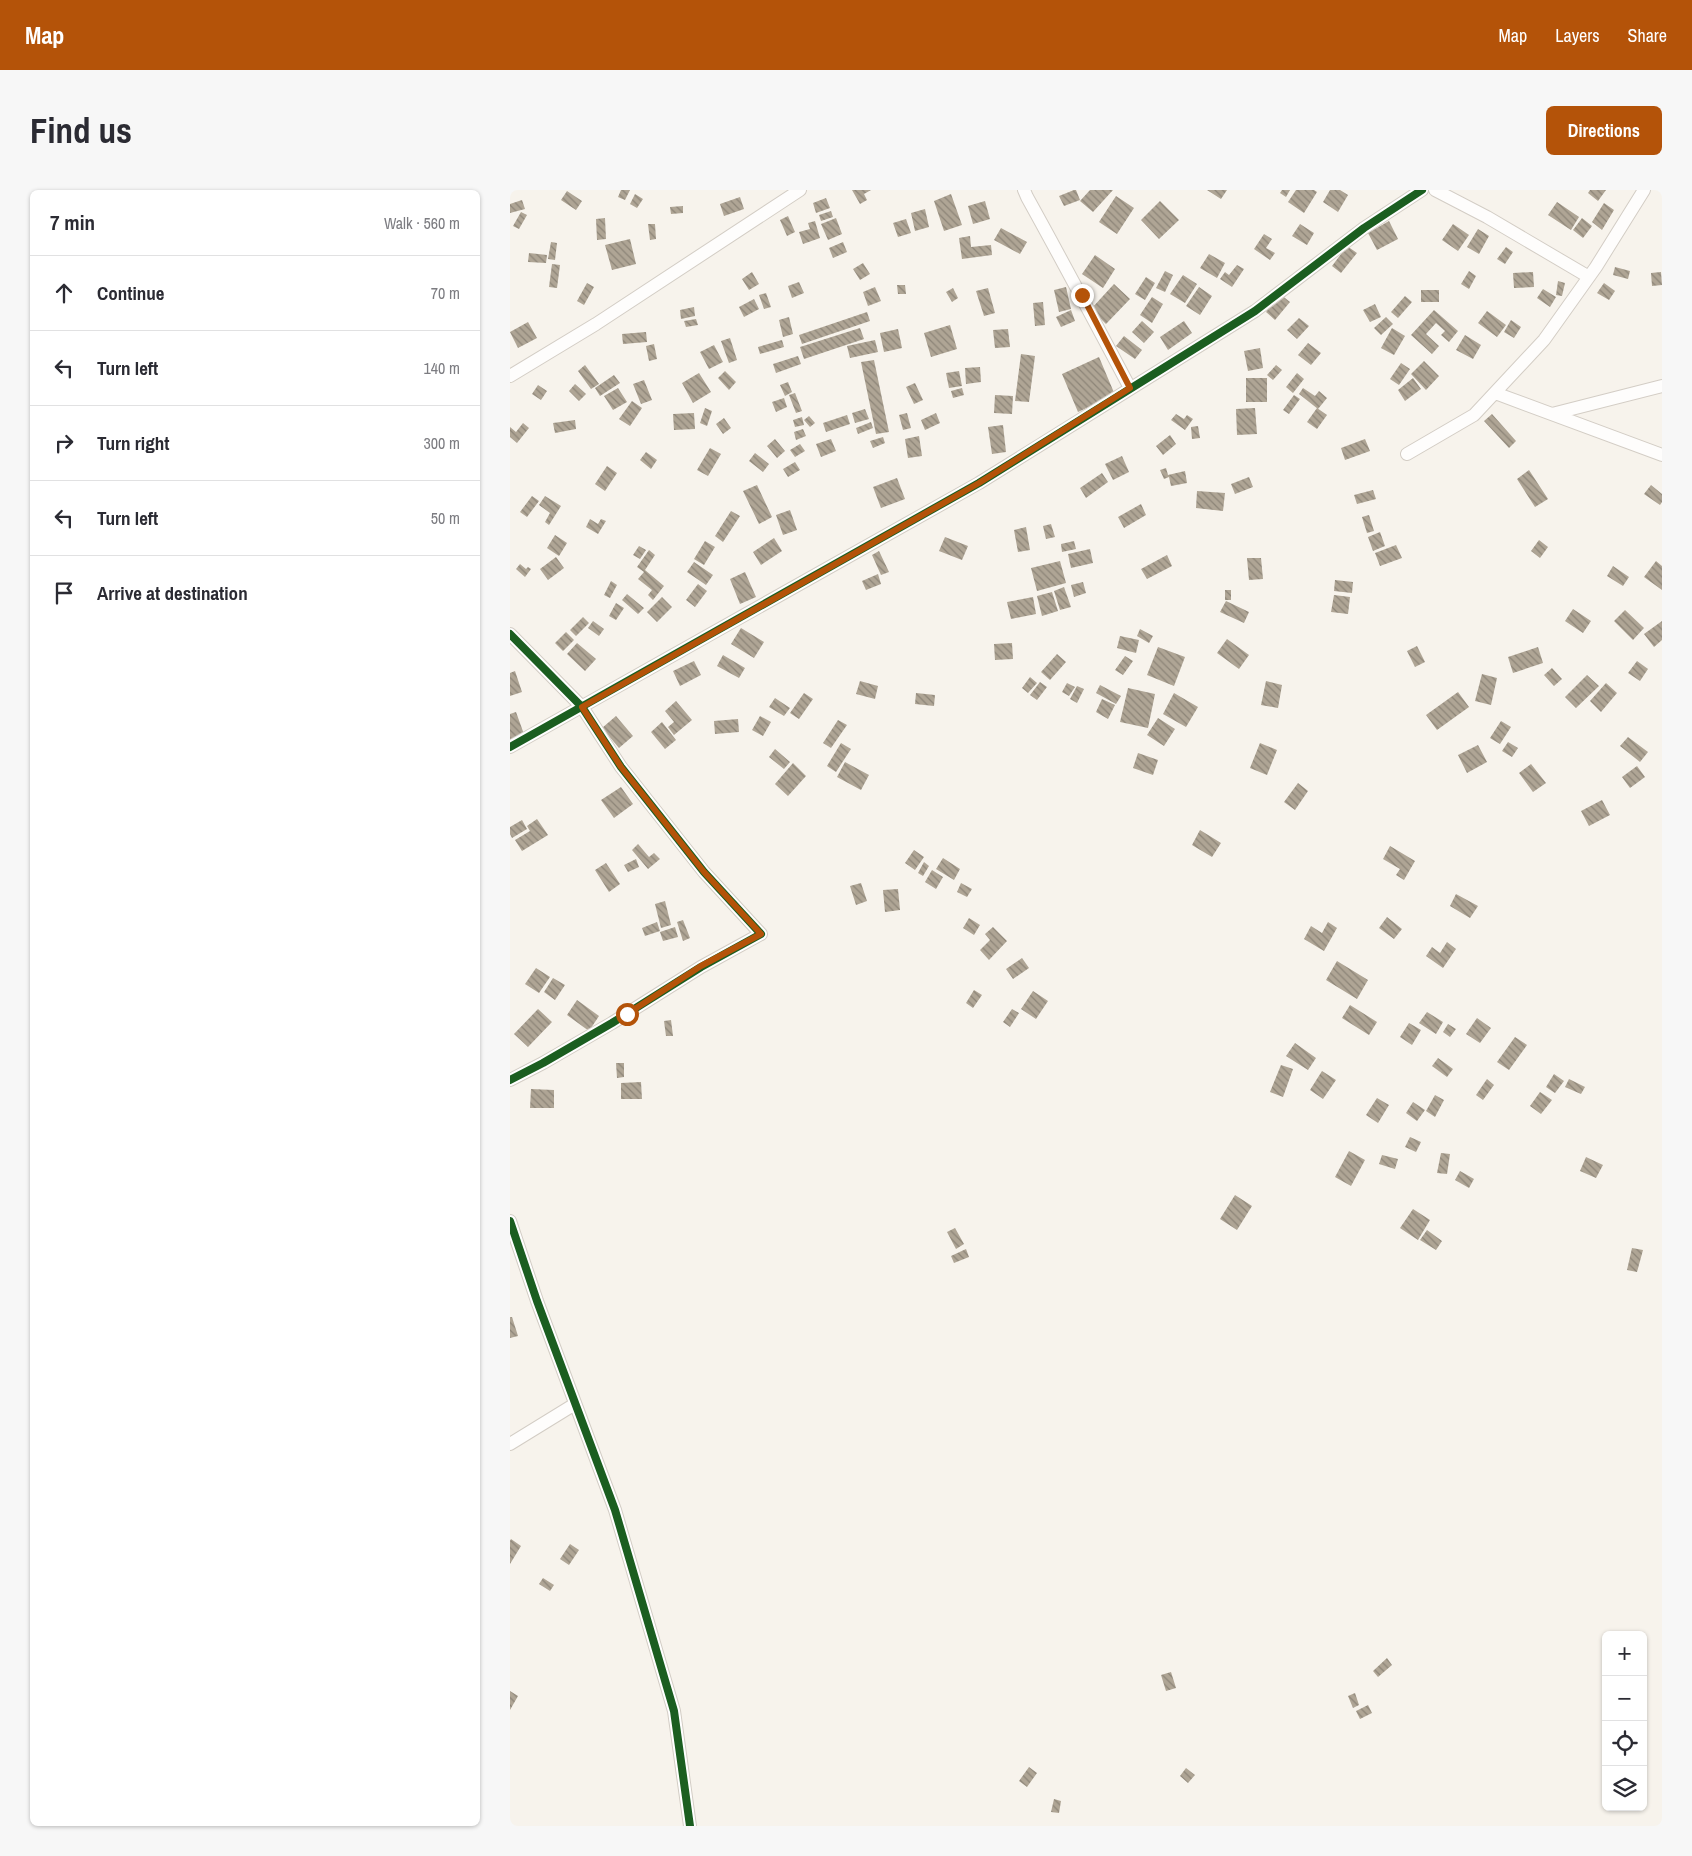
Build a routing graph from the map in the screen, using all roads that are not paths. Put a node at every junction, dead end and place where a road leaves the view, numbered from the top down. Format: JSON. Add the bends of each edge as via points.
{"nodes":[{"id":1,"x":800,"y":190,"type":"edge"},
{"id":2,"x":1024,"y":190,"type":"edge"},
{"id":3,"x":1422,"y":190,"type":"edge"},
{"id":4,"x":1435,"y":190,"type":"edge"},
{"id":5,"x":1644,"y":190,"type":"edge"},
{"id":6,"x":1589,"y":277,"type":"junction"},
{"id":7,"x":510,"y":376,"type":"edge"},
{"id":8,"x":1662,"y":386,"type":"edge"},
{"id":9,"x":1130,"y":388,"type":"junction"},
{"id":10,"x":1495,"y":393,"type":"junction"},
{"id":11,"x":1552,"y":414,"type":"junction"},
{"id":12,"x":1407,"y":454,"type":"dead end"},
{"id":13,"x":1662,"y":456,"type":"edge"},
{"id":14,"x":510,"y":634,"type":"edge"},
{"id":15,"x":582,"y":707,"type":"junction"},
{"id":16,"x":510,"y":747,"type":"edge"},
{"id":17,"x":510,"y":1080,"type":"edge"},
{"id":18,"x":510,"y":1221,"type":"edge"},
{"id":19,"x":575,"y":1404,"type":"junction"},
{"id":20,"x":510,"y":1444,"type":"edge"},
{"id":21,"x":690,"y":1826,"type":"edge"}],
"edges":[{"from":1,"to":7,"type":"street","via":[[596,324]]},
{"from":2,"to":9,"type":"street"},
{"from":3,"to":9,"type":"street","via":[[1364,228],[1255,311]]},
{"from":4,"to":6,"type":"street"},
{"from":5,"to":6,"type":"street"},
{"from":6,"to":10,"type":"street","via":[[1544,340]]},
{"from":8,"to":11,"type":"street"},
{"from":9,"to":15,"type":"street","via":[[979,483]]},
{"from":10,"to":11,"type":"street"},
{"from":10,"to":12,"type":"street","via":[[1474,415]]},
{"from":11,"to":13,"type":"street"},
{"from":14,"to":15,"type":"street"},
{"from":15,"to":16,"type":"street"},
{"from":15,"to":17,"type":"street","via":[[621,767],[704,872],[761,934],[701,966],[604,1028]]},
{"from":18,"to":19,"type":"street"},
{"from":19,"to":20,"type":"street"},
{"from":19,"to":21,"type":"street","via":[[615,1510],[674,1711]]}]}
